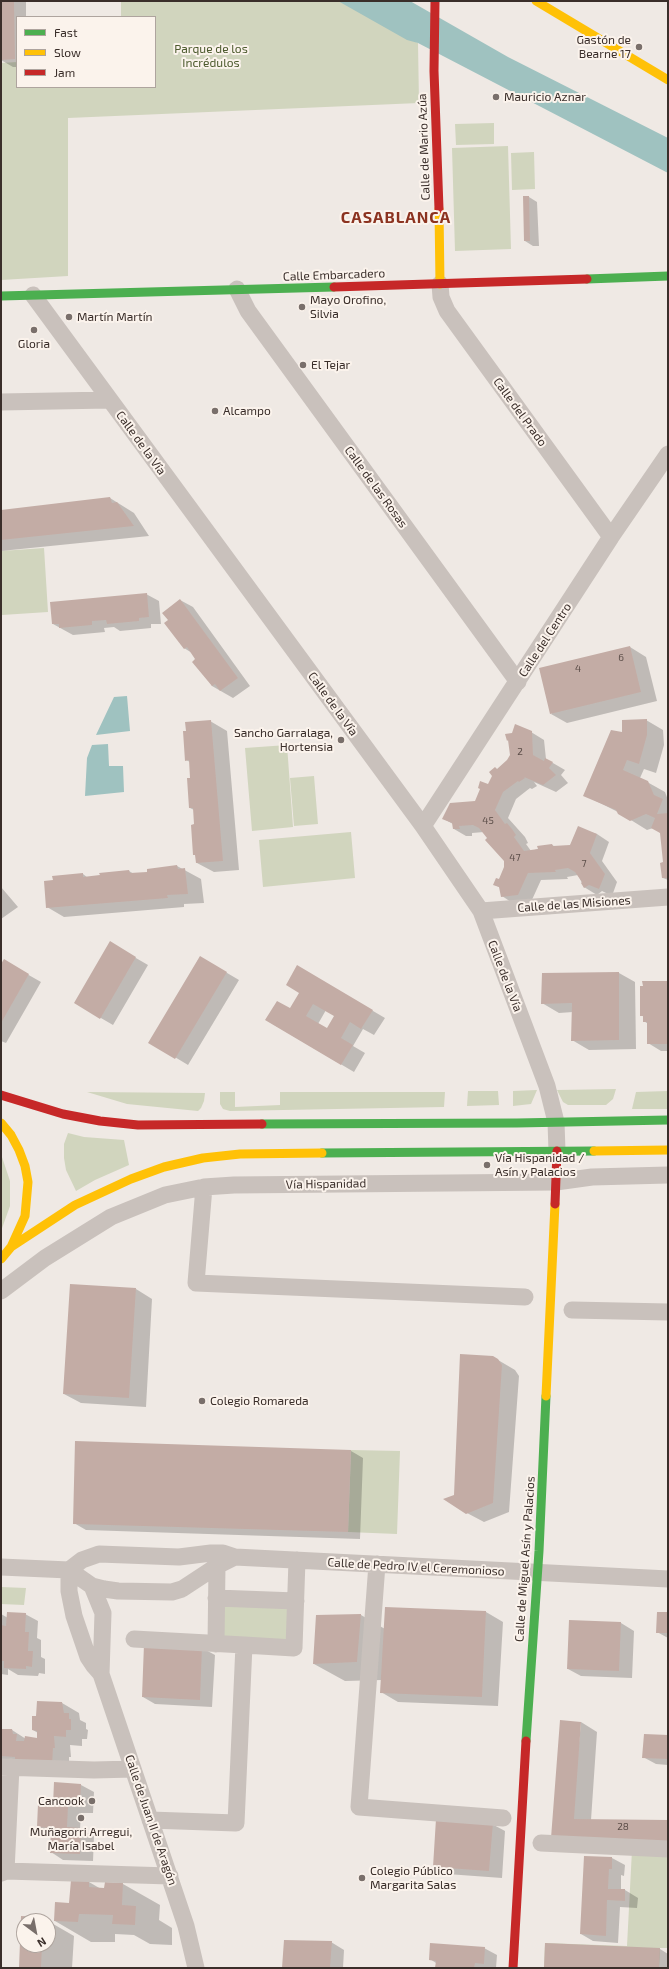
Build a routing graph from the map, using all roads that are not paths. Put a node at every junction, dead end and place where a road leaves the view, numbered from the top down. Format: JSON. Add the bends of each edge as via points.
{"nodes":[{"id":1,"x":438,"y":1,"type":"edge"},
{"id":2,"x":536,"y":1,"type":"edge"},
{"id":3,"x":435,"y":8,"type":"edge"},
{"id":4,"x":668,"y":80,"type":"edge"},
{"id":5,"x":668,"y":276,"type":"edge"},
{"id":6,"x":440,"y":284,"type":"junction"},
{"id":7,"x":237,"y":290,"type":"junction"},
{"id":8,"x":33,"y":295,"type":"junction"},
{"id":9,"x":1,"y":296,"type":"edge"},
{"id":10,"x":108,"y":400,"type":"junction"},
{"id":11,"x":1,"y":402,"type":"edge"},
{"id":12,"x":668,"y":454,"type":"edge"},
{"id":13,"x":611,"y":537,"type":"junction"},
{"id":14,"x":518,"y":682,"type":"junction"},
{"id":15,"x":423,"y":826,"type":"junction"},
{"id":16,"x":668,"y":897,"type":"edge"},
{"id":17,"x":481,"y":911,"type":"junction"},
{"id":18,"x":1,"y":1095,"type":"edge"},
{"id":19,"x":2,"y":1112,"type":"edge"},
{"id":20,"x":668,"y":1120,"type":"edge"},
{"id":21,"x":556,"y":1122,"type":"junction"},
{"id":22,"x":1,"y":1123,"type":"edge"},
{"id":23,"x":11,"y":1135,"type":"junction"},
{"id":24,"x":668,"y":1150,"type":"edge"},
{"id":25,"x":557,"y":1151,"type":"junction"},
{"id":26,"x":668,"y":1175,"type":"edge"},
{"id":27,"x":556,"y":1182,"type":"junction"},
{"id":28,"x":204,"y":1187,"type":"junction"},
{"id":29,"x":11,"y":1247,"type":"junction"},
{"id":30,"x":1,"y":1259,"type":"edge"},
{"id":31,"x":4,"y":1286,"type":"edge"},
{"id":32,"x":525,"y":1297,"type":"dead end"},
{"id":33,"x":572,"y":1310,"type":"dead end"},
{"id":34,"x":668,"y":1312,"type":"edge"},
{"id":35,"x":235,"y":1557,"type":"junction"},
{"id":36,"x":298,"y":1560,"type":"junction"},
{"id":37,"x":377,"y":1564,"type":"junction"},
{"id":38,"x":217,"y":1566,"type":"junction"},
{"id":39,"x":1,"y":1567,"type":"edge"},
{"id":40,"x":69,"y":1570,"type":"junction"},
{"id":41,"x":537,"y":1573,"type":"junction"},
{"id":42,"x":668,"y":1579,"type":"edge"},
{"id":43,"x":92,"y":1586,"type":"junction"},
{"id":44,"x":118,"y":1591,"type":"junction"},
{"id":45,"x":216,"y":1598,"type":"junction"},
{"id":46,"x":296,"y":1601,"type":"junction"},
{"id":47,"x":103,"y":1613,"type":"junction"},
{"id":48,"x":134,"y":1639,"type":"dead end"},
{"id":49,"x":216,"y":1644,"type":"junction"},
{"id":50,"x":244,"y":1646,"type":"junction"},
{"id":51,"x":102,"y":1674,"type":"junction"},
{"id":52,"x":6,"y":1767,"type":"edge"},
{"id":53,"x":133,"y":1769,"type":"junction"},
{"id":54,"x":503,"y":1818,"type":"dead end"},
{"id":55,"x":150,"y":1820,"type":"junction"},
{"id":56,"x":541,"y":1843,"type":"dead end"},
{"id":57,"x":668,"y":1849,"type":"edge"},
{"id":58,"x":3,"y":1872,"type":"edge"},
{"id":59,"x":170,"y":1876,"type":"junction"},
{"id":60,"x":196,"y":1968,"type":"edge"},
{"id":61,"x":513,"y":1968,"type":"edge"}],
"edges":[{"from":1,"to":3,"type":"main road","name":"Calle de Mario Azúa"},
{"from":2,"to":4,"type":"main road"},
{"from":3,"to":6,"type":"main road","name":"Calle de Mario Azúa","via":[[436,174]]},
{"from":5,"to":6,"type":"main road","name":"Calle Embarcadero"},
{"from":6,"to":7,"type":"main road","name":"Calle Embarcadero"},
{"from":6,"to":13,"type":"street","name":"Calle del Prado","via":[[441,298],[447,311]]},
{"from":7,"to":8,"type":"main road","name":"Calle Embarcadero"},
{"from":7,"to":14,"type":"street","name":"Calle de las Rosas","via":[[248,311]]},
{"from":8,"to":9,"type":"main road","name":"Calle Embarcadero"},
{"from":8,"to":10,"type":"street","name":"Calle de la Vía"},
{"from":10,"to":11,"type":"street"},
{"from":10,"to":15,"type":"street","name":"Calle de la Vía"},
{"from":12,"to":13,"type":"street","name":"Calle del Centro"},
{"from":13,"to":14,"type":"street","name":"Calle del Centro"},
{"from":14,"to":15,"type":"street","name":"Calle del Centro"},
{"from":15,"to":17,"type":"street","name":"Calle de la Vía"},
{"from":16,"to":17,"type":"street","name":"Calle de las Misiones"},
{"from":17,"to":21,"type":"street","name":"Calle de la Vía","via":[[547,1086]]},
{"from":18,"to":21,"type":"main road","via":[[63,1114],[138,1125]]},
{"from":19,"to":23,"type":"main road"},
{"from":20,"to":21,"type":"main road"},
{"from":21,"to":25,"type":"street","name":"Calle de la Vía"},
{"from":22,"to":23,"type":"main road"},
{"from":23,"to":29,"type":"main road","via":[[25,1166],[28,1182],[25,1216]]},
{"from":24,"to":25,"type":"main road"},
{"from":25,"to":27,"type":"main road","name":"Calle de Miguel Asín y Palacios"},
{"from":25,"to":29,"type":"main road","via":[[240,1154],[203,1158],[164,1167],[99,1193],[75,1205]]},
{"from":26,"to":27,"type":"street","name":"Vía Hispanidad","via":[[592,1177]]},
{"from":27,"to":28,"type":"street","name":"Vía Hispanidad","via":[[234,1184]]},
{"from":27,"to":41,"type":"main road","name":"Calle de Miguel Asín y Palacios"},
{"from":28,"to":31,"type":"street","name":"Vía Hispanidad","via":[[158,1198],[111,1217]]},
{"from":28,"to":32,"type":"street","via":[[196,1283]]},
{"from":29,"to":30,"type":"main road"},
{"from":33,"to":34,"type":"street"},
{"from":35,"to":36,"type":"street","name":"Calle de Pedro IV el Ceremonioso"},
{"from":35,"to":38,"type":"street","name":"Calle de Pedro IV el Ceremonioso"},
{"from":35,"to":40,"type":"street","name":"Calle de Pedro IV el Ceremonioso","via":[[211,1553],[179,1557],[105,1554],[88,1557]]},
{"from":36,"to":37,"type":"street","name":"Calle de Pedro IV el Ceremonioso"},
{"from":36,"to":46,"type":"street"},
{"from":37,"to":41,"type":"street","name":"Calle de Pedro IV el Ceremonioso"},
{"from":37,"to":54,"type":"street","via":[[359,1807]]},
{"from":38,"to":44,"type":"street","name":"Calle de Pedro IV el Ceremonioso","via":[[182,1589],[172,1592]]},
{"from":38,"to":45,"type":"street"},
{"from":39,"to":40,"type":"street"},
{"from":40,"to":43,"type":"street","name":"Calle de Pedro IV el Ceremonioso"},
{"from":40,"to":51,"type":"street","name":"Calle de Juan II de Aragón","via":[[69,1591],[74,1616],[88,1657]]},
{"from":41,"to":42,"type":"street","name":"Calle de Pedro IV el Ceremonioso"},
{"from":41,"to":61,"type":"main road","name":"Calle de Miguel Asín y Palacios"},
{"from":43,"to":44,"type":"street","name":"Calle de Pedro IV el Ceremonioso"},
{"from":43,"to":47,"type":"street","name":"Calle de Juan II de Aragón"},
{"from":44,"to":47,"type":"street"},
{"from":45,"to":46,"type":"street"},
{"from":45,"to":49,"type":"street"},
{"from":46,"to":50,"type":"street","via":[[294,1648]]},
{"from":47,"to":51,"type":"street","name":"Calle de Juan II de Aragón"},
{"from":48,"to":49,"type":"street"},
{"from":49,"to":50,"type":"street"},
{"from":50,"to":55,"type":"street","via":[[236,1823]]},
{"from":51,"to":53,"type":"street","name":"Calle de Juan II de Aragón"},
{"from":52,"to":53,"type":"street"},
{"from":52,"to":58,"type":"street"},
{"from":53,"to":55,"type":"street","name":"Calle de Juan II de Aragón"},
{"from":55,"to":59,"type":"street","name":"Calle de Juan II de Aragón"},
{"from":56,"to":57,"type":"street"},
{"from":58,"to":59,"type":"street"},
{"from":59,"to":60,"type":"street","name":"Calle de Juan II de Aragón"}]}
